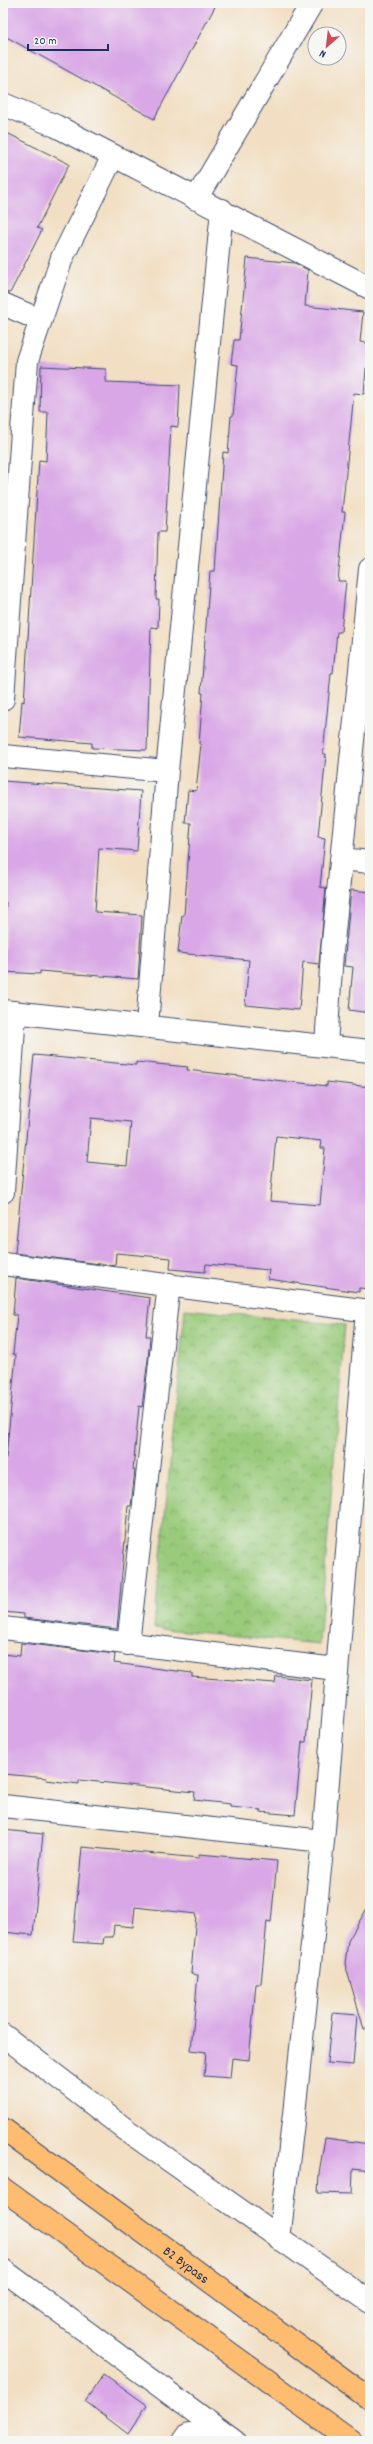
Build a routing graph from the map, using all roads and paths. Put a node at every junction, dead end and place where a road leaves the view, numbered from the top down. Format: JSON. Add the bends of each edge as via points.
{"nodes":[{"id":1,"x":312,"y":3,"type":"edge"},
{"id":2,"x":3,"y":104,"type":"edge"},
{"id":3,"x":114,"y":156,"type":"junction"},
{"id":4,"x":196,"y":199,"type":"junction"},
{"id":5,"x":222,"y":210,"type":"junction"},
{"id":6,"x":370,"y":288,"type":"edge"},
{"id":7,"x":3,"y":304,"type":"edge"},
{"id":8,"x":40,"y":320,"type":"junction"},
{"id":9,"x":370,"y":569,"type":"edge"},
{"id":10,"x":3,"y":699,"type":"edge"},
{"id":11,"x":3,"y":756,"type":"edge"},
{"id":12,"x":167,"y":771,"type":"junction"},
{"id":13,"x":341,"y":859,"type":"junction"},
{"id":14,"x":370,"y":862,"type":"edge"},
{"id":15,"x":9,"y":1012,"type":"edge"},
{"id":16,"x":147,"y":1026,"type":"junction"},
{"id":17,"x":326,"y":1046,"type":"junction"},
{"id":18,"x":370,"y":1051,"type":"edge"},
{"id":19,"x":3,"y":1192,"type":"edge"},
{"id":20,"x":3,"y":1264,"type":"edge"},
{"id":21,"x":169,"y":1284,"type":"junction"},
{"id":22,"x":368,"y":1310,"type":"edge"},
{"id":23,"x":3,"y":1628,"type":"edge"},
{"id":24,"x":128,"y":1644,"type":"junction"},
{"id":25,"x":336,"y":1669,"type":"junction"},
{"id":26,"x":3,"y":1806,"type":"edge"},
{"id":27,"x":323,"y":1841,"type":"junction"},
{"id":28,"x":3,"y":2035,"type":"edge"},
{"id":29,"x":3,"y":2129,"type":"edge"},
{"id":30,"x":3,"y":2190,"type":"edge"},
{"id":31,"x":279,"y":2239,"type":"junction"},
{"id":32,"x":3,"y":2270,"type":"edge"},
{"id":33,"x":370,"y":2302,"type":"edge"},
{"id":34,"x":369,"y":2397,"type":"edge"},
{"id":35,"x":184,"y":2441,"type":"edge"},
{"id":36,"x":198,"y":2441,"type":"edge"},
{"id":37,"x":234,"y":2441,"type":"edge"},
{"id":38,"x":351,"y":2441,"type":"edge"}],
"edges":[{"from":1,"to":4,"type":"street"},
{"from":2,"to":3,"type":"street","via":[[56,126]]},
{"from":3,"to":4,"type":"street"},
{"from":3,"to":8,"type":"street","via":[[62,258]]},
{"from":4,"to":5,"type":"street"},
{"from":5,"to":6,"type":"street"},
{"from":5,"to":12,"type":"street"},
{"from":7,"to":8,"type":"street"},
{"from":8,"to":10,"type":"street","via":[[27,361]]},
{"from":9,"to":13,"type":"street"},
{"from":11,"to":12,"type":"street"},
{"from":12,"to":16,"type":"street"},
{"from":13,"to":14,"type":"street"},
{"from":13,"to":17,"type":"street"},
{"from":15,"to":16,"type":"street"},
{"from":15,"to":19,"type":"street"},
{"from":16,"to":17,"type":"street"},
{"from":17,"to":18,"type":"street"},
{"from":20,"to":21,"type":"street"},
{"from":21,"to":22,"type":"street"},
{"from":21,"to":24,"type":"street"},
{"from":22,"to":25,"type":"street"},
{"from":23,"to":24,"type":"street"},
{"from":24,"to":25,"type":"street"},
{"from":25,"to":27,"type":"street"},
{"from":26,"to":27,"type":"street"},
{"from":27,"to":31,"type":"street"},
{"from":28,"to":31,"type":"street","via":[[125,2129]]},
{"from":29,"to":34,"type":"main road","name":"B2 Bypass"},
{"from":30,"to":38,"type":"main road"},
{"from":31,"to":33,"type":"street"},
{"from":32,"to":37,"type":"street"},
{"from":35,"to":36,"type":"street","via":[[189,2434]]}]}
